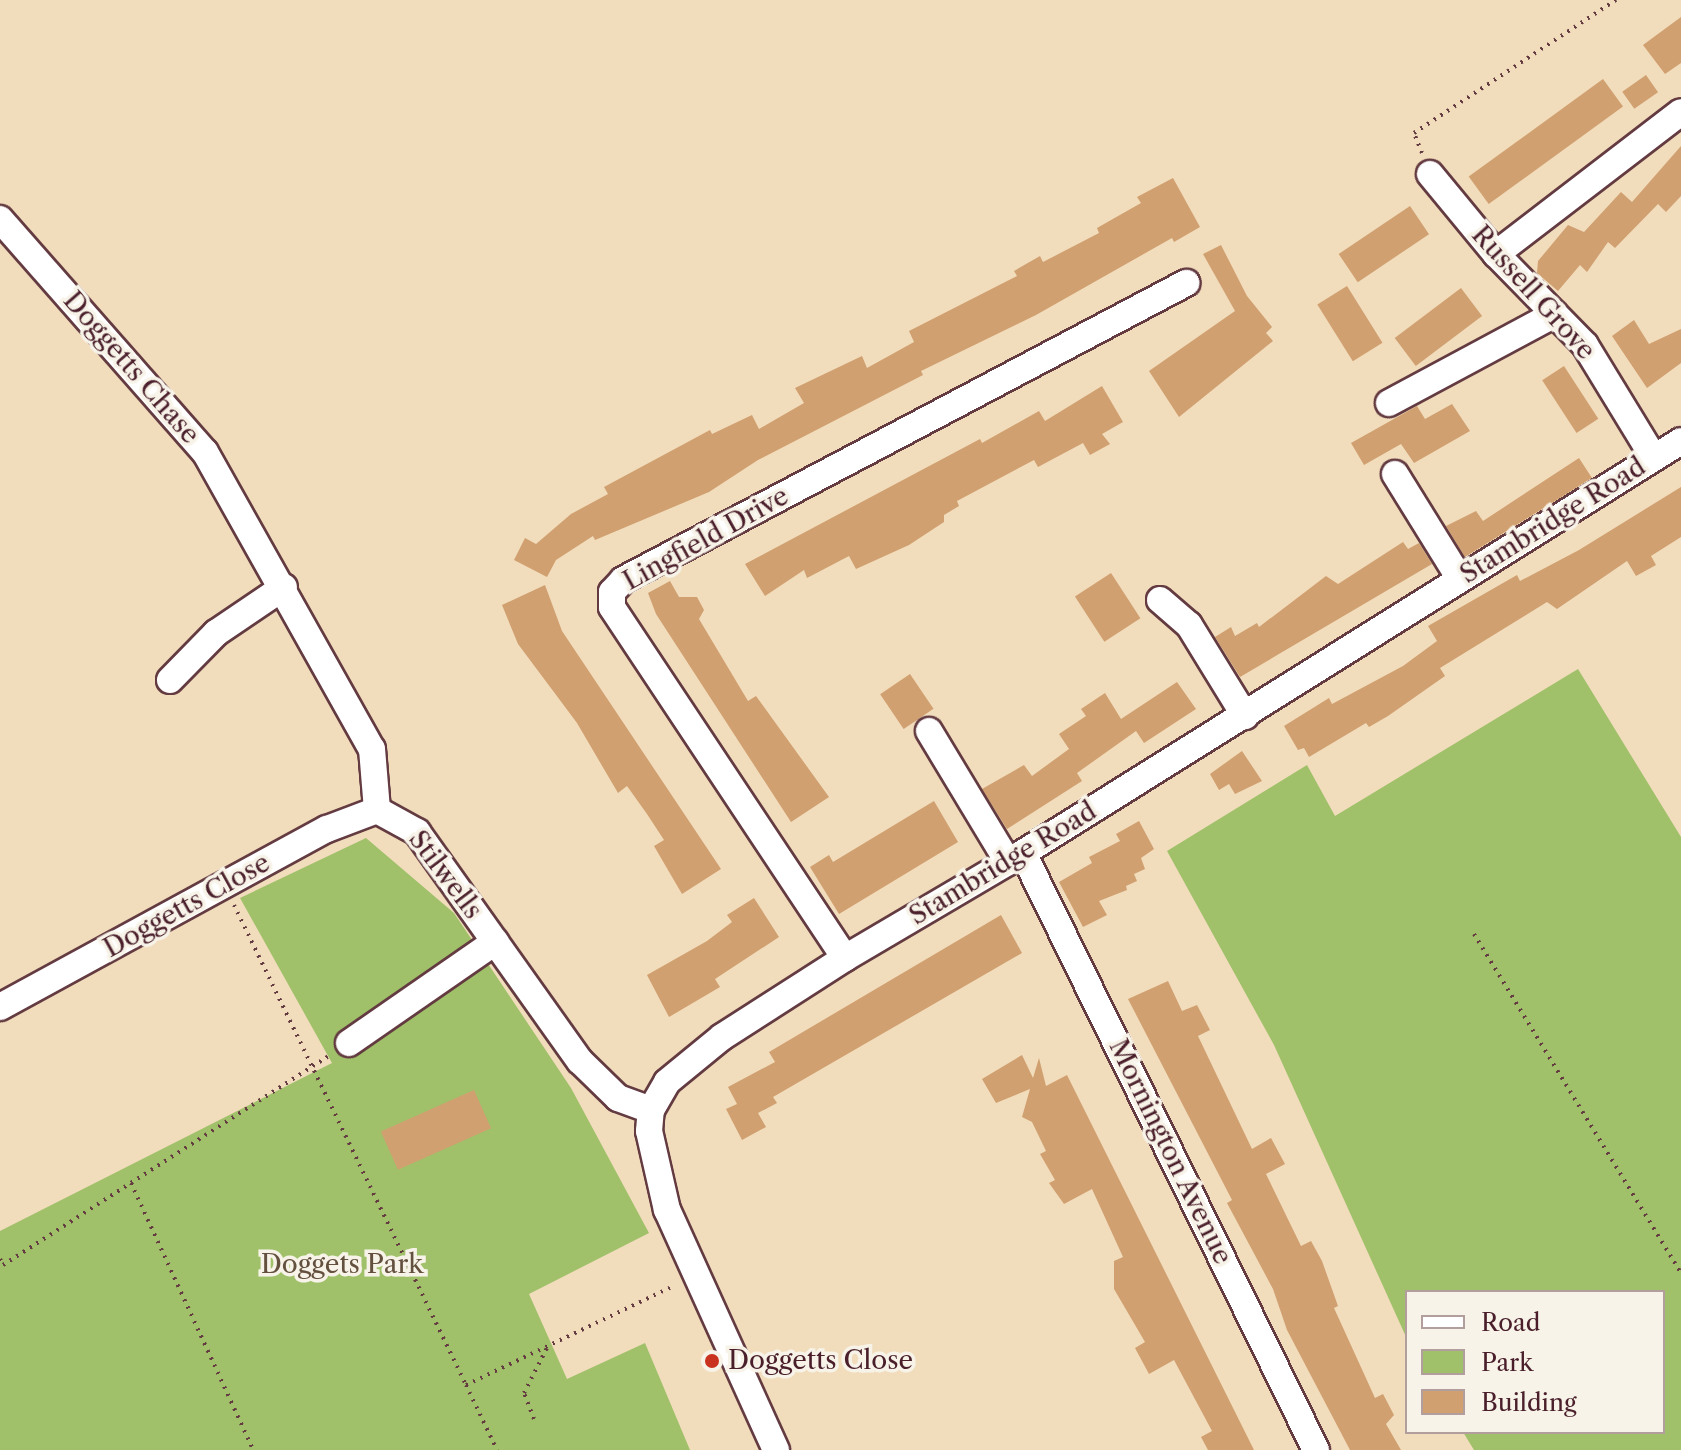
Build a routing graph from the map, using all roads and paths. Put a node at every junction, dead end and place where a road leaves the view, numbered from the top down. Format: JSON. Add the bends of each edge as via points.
{"nodes":[{"id":1,"x":1616,"y":0,"type":"edge"},
{"id":2,"x":1681,"y":112,"type":"edge"},
{"id":3,"x":1430,"y":174,"type":"joint"},
{"id":4,"x":0,"y":219,"type":"edge"},
{"id":5,"x":1496,"y":254,"type":"junction"},
{"id":6,"x":1186,"y":283,"type":"dead end"},
{"id":7,"x":1555,"y":314,"type":"junction"},
{"id":8,"x":1389,"y":403,"type":"dead end"},
{"id":9,"x":1681,"y":441,"type":"edge"},
{"id":10,"x":1654,"y":458,"type":"junction"},
{"id":11,"x":1395,"y":474,"type":"dead end"},
{"id":12,"x":1460,"y":579,"type":"junction"},
{"id":13,"x":284,"y":587,"type":"junction"},
{"id":14,"x":1160,"y":600,"type":"dead end"},
{"id":15,"x":170,"y":680,"type":"dead end"},
{"id":16,"x":1245,"y":716,"type":"junction"},
{"id":17,"x":929,"y":731,"type":"dead end"},
{"id":18,"x":377,"y":810,"type":"junction"},
{"id":19,"x":1015,"y":858,"type":"junction"},
{"id":20,"x":224,"y":886,"type":"junction"},
{"id":21,"x":1474,"y":934,"type":"dead end"},
{"id":22,"x":495,"y":942,"type":"junction"},
{"id":23,"x":845,"y":958,"type":"junction"},
{"id":24,"x":0,"y":1007,"type":"edge"},
{"id":25,"x":349,"y":1043,"type":"joint"},
{"id":26,"x":315,"y":1064,"type":"junction"},
{"id":27,"x":651,"y":1110,"type":"junction"},
{"id":28,"x":131,"y":1183,"type":"junction"},
{"id":29,"x":0,"y":1259,"type":"edge"},
{"id":30,"x":1681,"y":1273,"type":"edge"},
{"id":31,"x":694,"y":1276,"type":"junction"},
{"id":32,"x":550,"y":1342,"type":"junction"},
{"id":33,"x":466,"y":1385,"type":"junction"},
{"id":34,"x":534,"y":1419,"type":"dead end"},
{"id":35,"x":253,"y":1450,"type":"edge"},
{"id":36,"x":497,"y":1450,"type":"edge"},
{"id":37,"x":776,"y":1450,"type":"edge"},
{"id":38,"x":1316,"y":1450,"type":"edge"}],
"edges":[{"from":1,"to":3,"type":"path","via":[[1414,133]]},
{"from":2,"to":5,"type":"street"},
{"from":3,"to":5,"type":"street","name":"Russell Grove"},
{"from":4,"to":13,"type":"street","name":"Doggetts Chase","via":[[205,452]]},
{"from":5,"to":7,"type":"street","name":"Russell Grove"},
{"from":6,"to":23,"type":"street","name":"Lingfield Drive","via":[[623,580],[612,592],[612,607]]},
{"from":7,"to":8,"type":"street"},
{"from":7,"to":10,"type":"street","name":"Russell Grove","via":[[1585,345]]},
{"from":9,"to":10,"type":"street","name":"Stambridge Road"},
{"from":10,"to":12,"type":"street","name":"Stambridge Road"},
{"from":11,"to":12,"type":"street"},
{"from":12,"to":16,"type":"street","name":"Stambridge Road"},
{"from":13,"to":15,"type":"street","via":[[216,633]]},
{"from":13,"to":18,"type":"street","via":[[372,749]]},
{"from":14,"to":16,"type":"street","via":[[1189,625]]},
{"from":16,"to":19,"type":"street","name":"Stambridge Road"},
{"from":17,"to":19,"type":"street","name":"Mornington Avenue"},
{"from":18,"to":20,"type":"street","name":"Doggetts Close","via":[[350,817]]},
{"from":18,"to":22,"type":"street","name":"Stilwells","via":[[417,832]]},
{"from":19,"to":23,"type":"street","name":"Stambridge Road"},
{"from":19,"to":38,"type":"street","name":"Mornington Avenue"},
{"from":20,"to":24,"type":"street","name":"Doggetts Close"},
{"from":20,"to":26,"type":"path"},
{"from":21,"to":30,"type":"path"},
{"from":22,"to":25,"type":"street"},
{"from":22,"to":27,"type":"street","name":"Stilwells","via":[[580,1061],[618,1098]]},
{"from":23,"to":27,"type":"street","name":"Stambridge Road","via":[[691,1061],[667,1082]]},
{"from":25,"to":26,"type":"path"},
{"from":26,"to":28,"type":"path"},
{"from":26,"to":33,"type":"path"},
{"from":27,"to":31,"type":"street","via":[[651,1154]]},
{"from":28,"to":29,"type":"path","via":[[3,1265]]},
{"from":28,"to":35,"type":"path"},
{"from":31,"to":32,"type":"path"},
{"from":31,"to":37,"type":"street"},
{"from":32,"to":33,"type":"path"},
{"from":32,"to":34,"type":"path","via":[[524,1393]]},
{"from":33,"to":36,"type":"path"}]}
